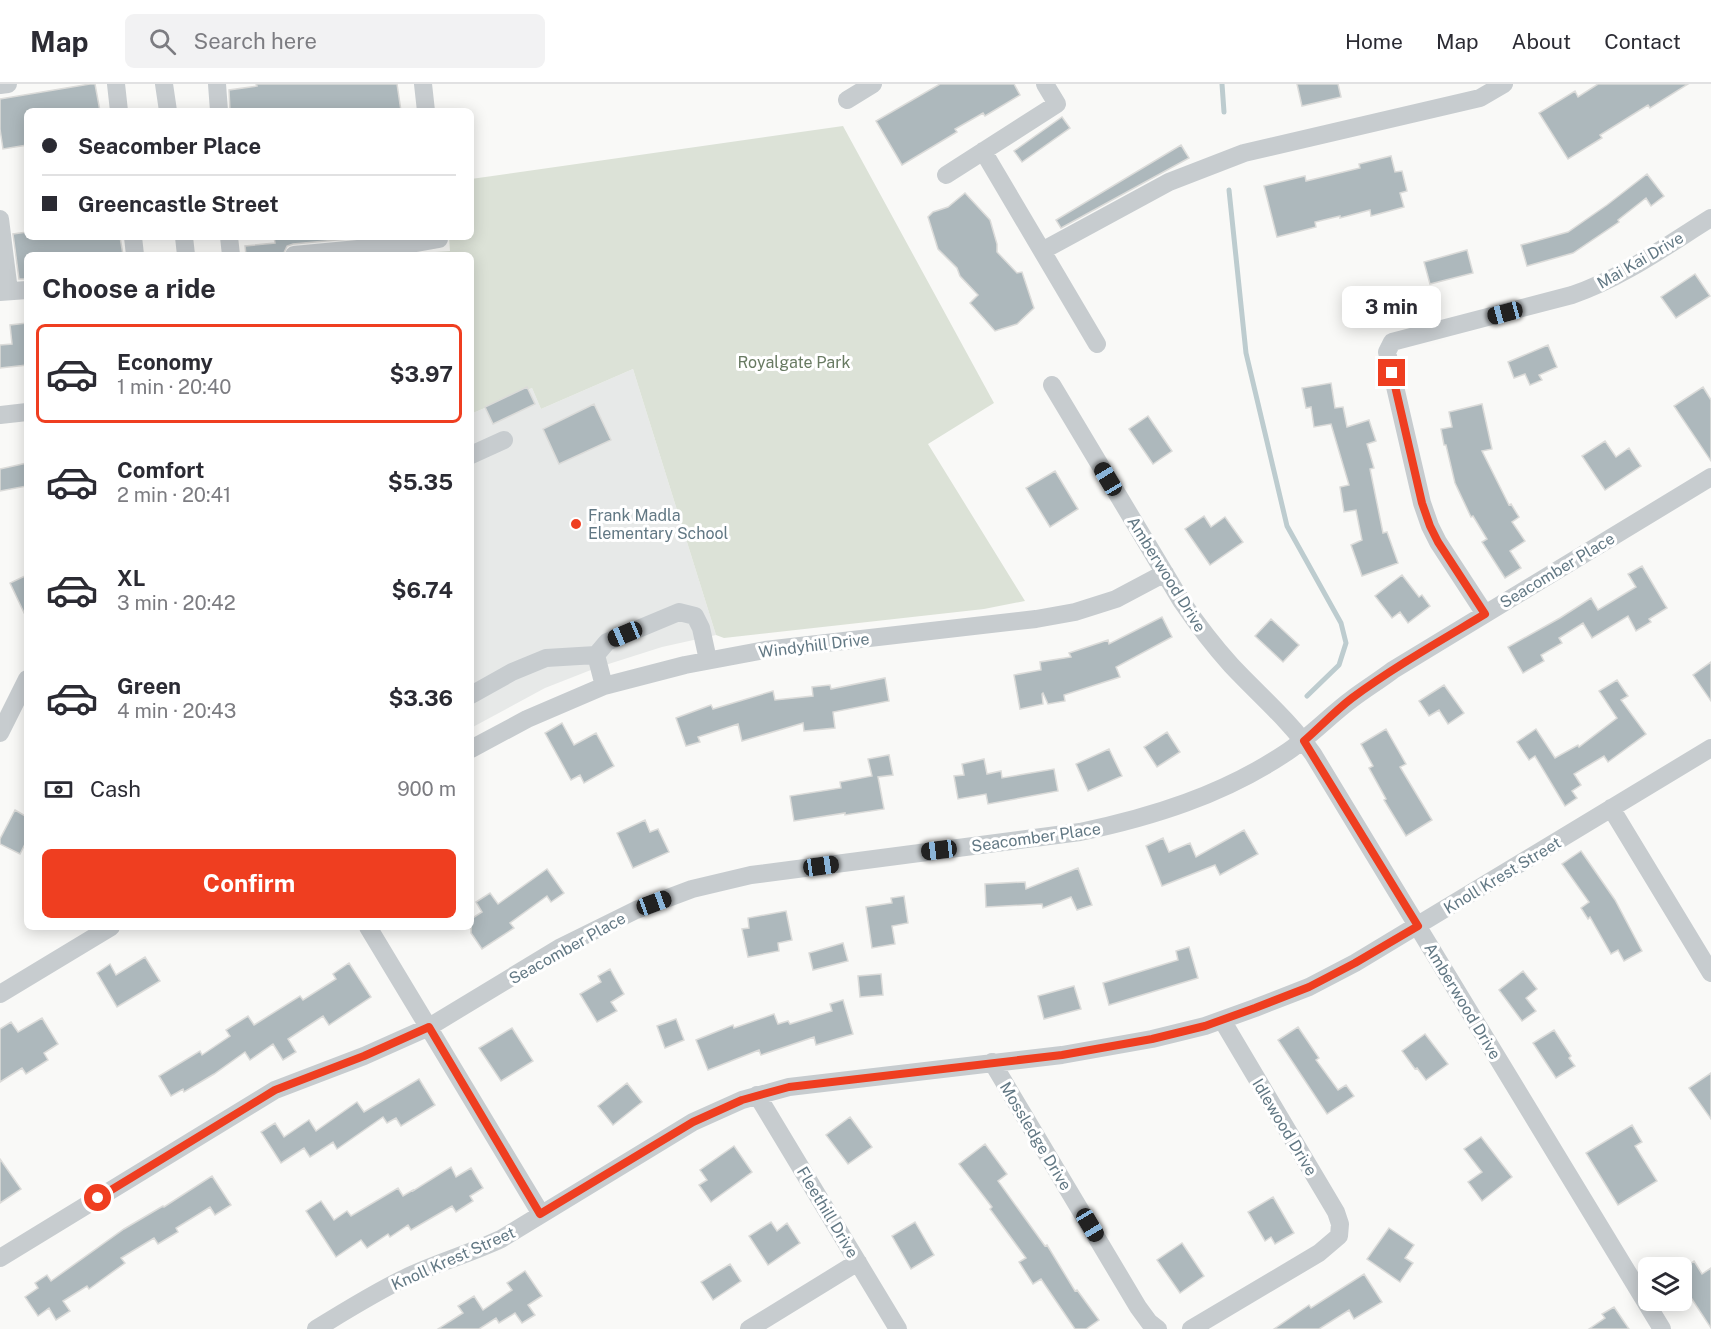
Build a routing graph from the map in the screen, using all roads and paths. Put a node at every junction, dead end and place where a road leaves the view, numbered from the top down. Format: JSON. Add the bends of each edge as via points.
{"nodes":[{"id":1,"x":8,"y":84,"type":"edge"},
{"id":2,"x":116,"y":84,"type":"edge"},
{"id":3,"x":164,"y":84,"type":"edge"},
{"id":4,"x":217,"y":84,"type":"edge"},
{"id":5,"x":423,"y":84,"type":"edge"},
{"id":6,"x":873,"y":84,"type":"edge"},
{"id":7,"x":1045,"y":84,"type":"edge"},
{"id":8,"x":1504,"y":84,"type":"edge"},
{"id":9,"x":0,"y":85,"type":"edge"},
{"id":10,"x":846,"y":100,"type":"dead end"},
{"id":11,"x":119,"y":108,"type":"edge"},
{"id":12,"x":168,"y":108,"type":"edge"},
{"id":13,"x":219,"y":108,"type":"edge"},
{"id":14,"x":426,"y":108,"type":"edge"},
{"id":15,"x":983,"y":151,"type":"junction"},
{"id":16,"x":946,"y":175,"type":"dead end"},
{"id":17,"x":1711,"y":218,"type":"edge"},
{"id":18,"x":0,"y":219,"type":"edge"},
{"id":19,"x":433,"y":240,"type":"edge"},
{"id":20,"x":1042,"y":251,"type":"junction"},
{"id":21,"x":326,"y":252,"type":"edge"},
{"id":22,"x":24,"y":290,"type":"edge"},
{"id":23,"x":4,"y":292,"type":"edge"},
{"id":24,"x":1097,"y":344,"type":"dead end"},
{"id":25,"x":1052,"y":385,"type":"dead end"},
{"id":26,"x":24,"y":412,"type":"edge"},
{"id":27,"x":0,"y":415,"type":"edge"},
{"id":28,"x":504,"y":440,"type":"dead end"},
{"id":29,"x":474,"y":454,"type":"edge"},
{"id":30,"x":1711,"y":477,"type":"edge"},
{"id":31,"x":1165,"y":573,"type":"junction"},
{"id":32,"x":1485,"y":614,"type":"junction"},
{"id":33,"x":596,"y":655,"type":"junction"},
{"id":34,"x":708,"y":660,"type":"junction"},
{"id":35,"x":24,"y":685,"type":"edge"},
{"id":36,"x":604,"y":686,"type":"junction"},
{"id":37,"x":474,"y":693,"type":"edge"},
{"id":38,"x":0,"y":734,"type":"edge"},
{"id":39,"x":1304,"y":741,"type":"junction"},
{"id":40,"x":474,"y":747,"type":"edge"},
{"id":41,"x":1711,"y":748,"type":"edge"},
{"id":42,"x":1611,"y":808,"type":"junction"},
{"id":43,"x":1418,"y":926,"type":"junction"},
{"id":44,"x":106,"y":930,"type":"edge"},
{"id":45,"x":370,"y":930,"type":"edge"},
{"id":46,"x":1711,"y":973,"type":"edge"},
{"id":47,"x":0,"y":994,"type":"edge"},
{"id":48,"x":1222,"y":1020,"type":"junction"},
{"id":49,"x":429,"y":1027,"type":"junction"},
{"id":50,"x":992,"y":1062,"type":"junction"},
{"id":51,"x":757,"y":1095,"type":"junction"},
{"id":52,"x":540,"y":1214,"type":"junction"},
{"id":53,"x":0,"y":1258,"type":"edge"},
{"id":54,"x":858,"y":1262,"type":"junction"},
{"id":55,"x":316,"y":1329,"type":"edge"},
{"id":56,"x":749,"y":1329,"type":"edge"},
{"id":57,"x":898,"y":1329,"type":"edge"},
{"id":58,"x":1158,"y":1329,"type":"edge"},
{"id":59,"x":1191,"y":1329,"type":"edge"},
{"id":60,"x":1662,"y":1329,"type":"edge"}],
"edges":[{"from":1,"to":9,"type":"street"},
{"from":2,"to":11,"type":"street"},
{"from":3,"to":12,"type":"street"},
{"from":4,"to":13,"type":"street"},
{"from":5,"to":14,"type":"street"},
{"from":6,"to":10,"type":"street"},
{"from":7,"to":15,"type":"street","via":[[1057,104]]},
{"from":8,"to":20,"type":"street","via":[[1480,98],[1244,153],[1169,182]]},
{"from":15,"to":16,"type":"street"},
{"from":15,"to":20,"type":"street"},
{"from":17,"to":32,"type":"street","name":"Mai Kai Drive","via":[[1593,288],[1392,342],[1387,352],[1422,503],[1438,542]]},
{"from":18,"to":23,"type":"street"},
{"from":19,"to":21,"type":"street"},
{"from":20,"to":24,"type":"street"},
{"from":22,"to":23,"type":"street"},
{"from":25,"to":31,"type":"street","name":"Amberwood Drive"},
{"from":26,"to":27,"type":"street"},
{"from":28,"to":29,"type":"street"},
{"from":30,"to":32,"type":"street","name":"Seacomber Place"},
{"from":31,"to":34,"type":"street","name":"Windyhill Drive","via":[[1116,599],[1075,612]]},
{"from":31,"to":39,"type":"street","name":"Amberwood Drive","via":[[1206,636]]},
{"from":32,"to":39,"type":"street","name":"Seacomber Place","via":[[1359,693]]},
{"from":33,"to":34,"type":"street","via":[[607,642],[679,612],[695,616]]},
{"from":33,"to":36,"type":"street"},
{"from":33,"to":37,"type":"street","via":[[546,658]]},
{"from":34,"to":36,"type":"street","name":"Windyhill Drive"},
{"from":35,"to":38,"type":"street"},
{"from":36,"to":40,"type":"street","name":"Windyhill Drive","via":[[527,719]]},
{"from":39,"to":43,"type":"street","name":"Amberwood Drive"},
{"from":39,"to":49,"type":"street","name":"Seacomber Place","via":[[1217,791],[1116,825],[751,875],[692,889],[595,929]]},
{"from":41,"to":42,"type":"street","name":"Knoll Krest Street"},
{"from":42,"to":43,"type":"street","name":"Knoll Krest Street"},
{"from":42,"to":46,"type":"street"},
{"from":43,"to":48,"type":"street","name":"Knoll Krest Street","via":[[1309,987]]},
{"from":43,"to":60,"type":"street","name":"Amberwood Drive"},
{"from":44,"to":47,"type":"street"},
{"from":45,"to":49,"type":"street"},
{"from":48,"to":50,"type":"street","name":"Knoll Krest Street","via":[[1152,1039],[1062,1055]]},
{"from":48,"to":59,"type":"street","name":"Idlewood Drive","via":[[1336,1212],[1339,1236],[1319,1253]]},
{"from":49,"to":52,"type":"street"},
{"from":49,"to":53,"type":"street","name":"Seacomber Place","via":[[275,1090]]},
{"from":50,"to":51,"type":"street","name":"Knoll Krest Street","via":[[789,1087]]},
{"from":50,"to":58,"type":"street","name":"Mossledge Drive","via":[[1138,1306]]},
{"from":51,"to":52,"type":"street","name":"Knoll Krest Street","via":[[693,1122]]},
{"from":51,"to":54,"type":"street","name":"Fleethill Drive"},
{"from":52,"to":55,"type":"street","name":"Knoll Krest Street","via":[[501,1239],[407,1277]]},
{"from":54,"to":56,"type":"street"},
{"from":54,"to":57,"type":"street","name":"Fleethill Drive"}]}
